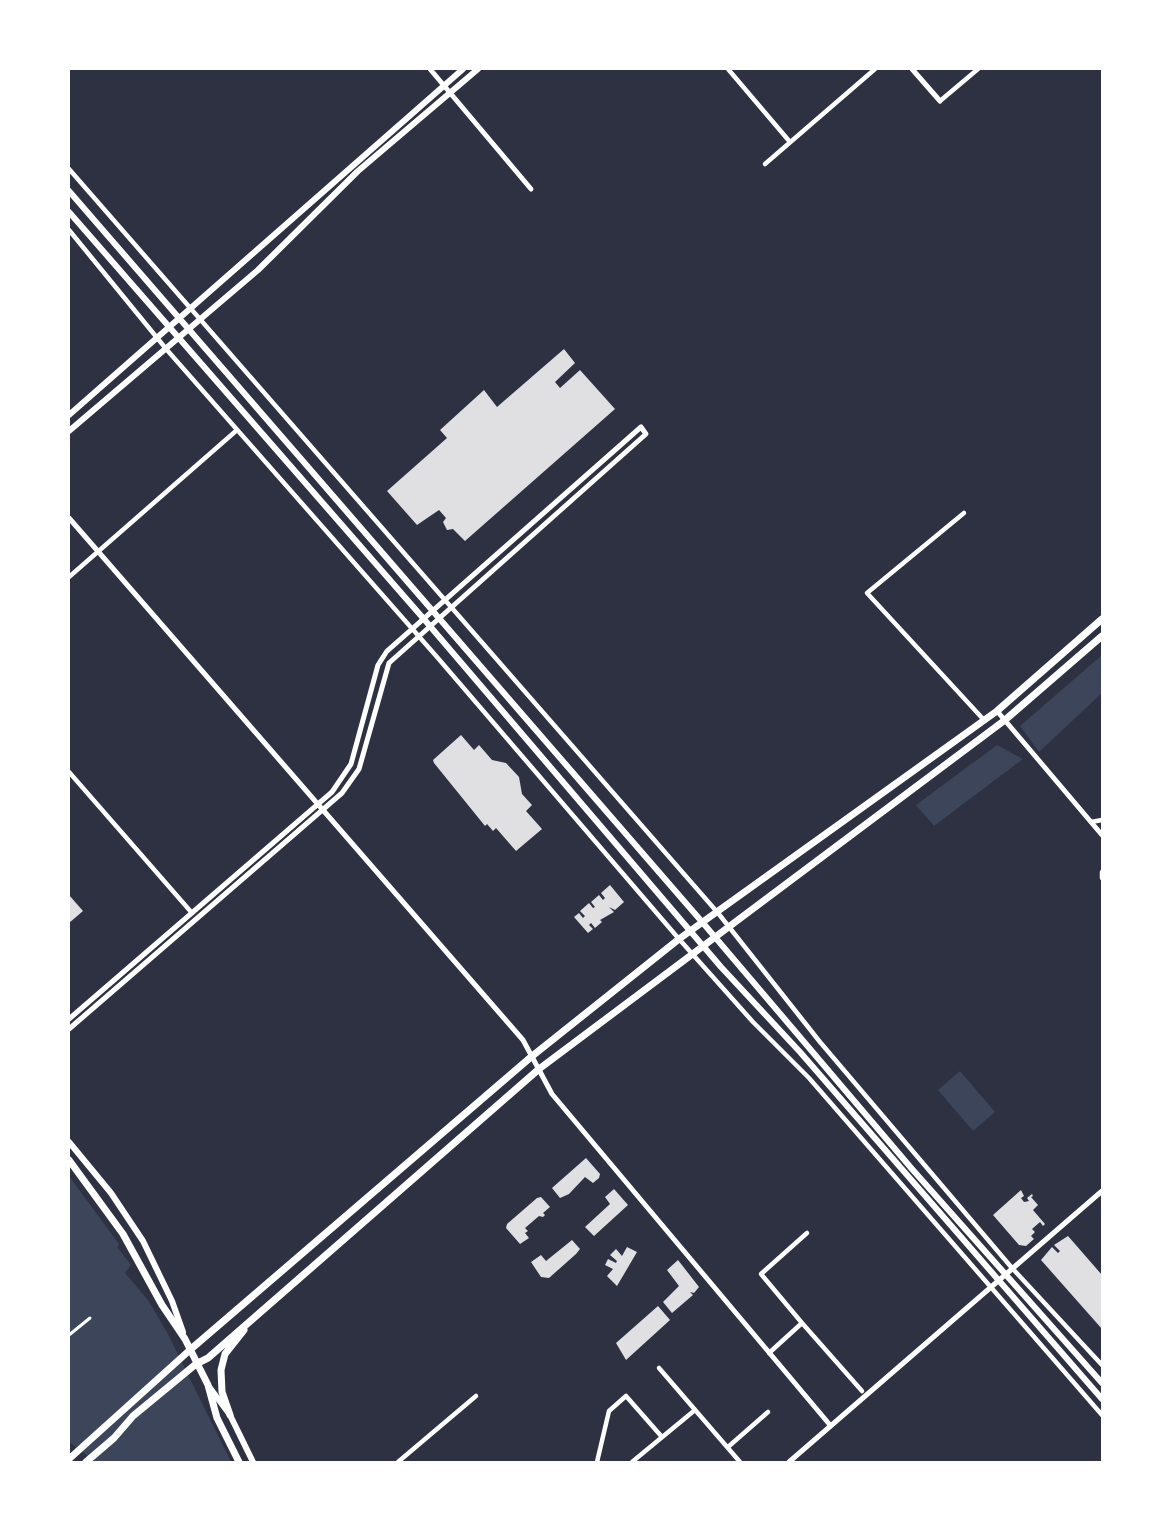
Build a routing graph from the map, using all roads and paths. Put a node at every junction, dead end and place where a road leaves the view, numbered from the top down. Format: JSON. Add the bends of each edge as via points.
{"nodes":[{"id":1,"x":430,"y":69,"type":"edge"},
{"id":2,"x":463,"y":69,"type":"edge"},
{"id":3,"x":478,"y":69,"type":"edge"},
{"id":4,"x":728,"y":69,"type":"edge"},
{"id":5,"x":875,"y":69,"type":"edge"},
{"id":6,"x":912,"y":69,"type":"edge"},
{"id":7,"x":978,"y":69,"type":"edge"},
{"id":8,"x":444,"y":85,"type":"junction"},
{"id":9,"x":451,"y":93,"type":"junction"},
{"id":10,"x":940,"y":101,"type":"joint"},
{"id":11,"x":790,"y":142,"type":"junction"},
{"id":12,"x":765,"y":164,"type":"dead end"},
{"id":13,"x":69,"y":169,"type":"edge"},
{"id":14,"x":531,"y":189,"type":"dead end"},
{"id":15,"x":69,"y":192,"type":"edge"},
{"id":16,"x":69,"y":212,"type":"edge"},
{"id":17,"x":69,"y":230,"type":"edge"},
{"id":18,"x":190,"y":307,"type":"junction"},
{"id":19,"x":179,"y":317,"type":"junction"},
{"id":20,"x":202,"y":320,"type":"junction"},
{"id":21,"x":168,"y":327,"type":"junction"},
{"id":22,"x":189,"y":330,"type":"junction"},
{"id":23,"x":158,"y":337,"type":"junction"},
{"id":24,"x":180,"y":338,"type":"junction"},
{"id":25,"x":167,"y":350,"type":"junction"},
{"id":26,"x":69,"y":415,"type":"edge"},
{"id":27,"x":237,"y":430,"type":"junction"},
{"id":28,"x":69,"y":431,"type":"edge"},
{"id":29,"x":964,"y":513,"type":"dead end"},
{"id":30,"x":69,"y":518,"type":"edge"},
{"id":31,"x":98,"y":552,"type":"junction"},
{"id":32,"x":69,"y":577,"type":"edge"},
{"id":33,"x":443,"y":601,"type":"junction"},
{"id":34,"x":450,"y":608,"type":"junction"},
{"id":35,"x":433,"y":610,"type":"junction"},
{"id":36,"x":439,"y":616,"type":"junction"},
{"id":37,"x":423,"y":618,"type":"junction"},
{"id":38,"x":1102,"y":619,"type":"edge"},
{"id":39,"x":429,"y":626,"type":"junction"},
{"id":40,"x":412,"y":628,"type":"junction"},
{"id":41,"x":418,"y":635,"type":"junction"},
{"id":42,"x":1102,"y":636,"type":"edge"},
{"id":43,"x":996,"y":711,"type":"junction"},
{"id":44,"x":984,"y":720,"type":"junction"},
{"id":45,"x":1005,"y":720,"type":"junction"},
{"id":46,"x":69,"y":771,"type":"edge"},
{"id":47,"x":318,"y":804,"type":"junction"},
{"id":48,"x":324,"y":810,"type":"junction"},
{"id":49,"x":1102,"y":820,"type":"edge"},
{"id":50,"x":1091,"y":822,"type":"junction"},
{"id":51,"x":1102,"y":835,"type":"edge"},
{"id":52,"x":1102,"y":872,"type":"edge"},
{"id":53,"x":1102,"y":878,"type":"edge"},
{"id":54,"x":192,"y":913,"type":"junction"},
{"id":55,"x":718,"y":913,"type":"junction"},
{"id":56,"x":703,"y":923,"type":"junction"},
{"id":57,"x":728,"y":927,"type":"junction"},
{"id":58,"x":691,"y":932,"type":"junction"},
{"id":59,"x":714,"y":938,"type":"junction"},
{"id":60,"x":679,"y":939,"type":"junction"},
{"id":61,"x":704,"y":946,"type":"junction"},
{"id":62,"x":693,"y":955,"type":"junction"},
{"id":63,"x":69,"y":1019,"type":"edge"},
{"id":64,"x":69,"y":1029,"type":"edge"},
{"id":65,"x":531,"y":1057,"type":"junction"},
{"id":66,"x":539,"y":1069,"type":"junction"},
{"id":67,"x":69,"y":1142,"type":"edge"},
{"id":68,"x":69,"y":1160,"type":"edge"},
{"id":69,"x":1102,"y":1191,"type":"edge"},
{"id":70,"x":807,"y":1233,"type":"dead end"},
{"id":71,"x":1012,"y":1268,"type":"junction"},
{"id":72,"x":1005,"y":1274,"type":"junction"},
{"id":73,"x":998,"y":1280,"type":"junction"},
{"id":74,"x":988,"y":1288,"type":"junction"},
{"id":75,"x":258,"y":1314,"type":"junction"},
{"id":76,"x":90,"y":1318,"type":"dead end"},
{"id":77,"x":802,"y":1323,"type":"junction"},
{"id":78,"x":69,"y":1335,"type":"edge"},
{"id":79,"x":185,"y":1339,"type":"junction"},
{"id":80,"x":191,"y":1349,"type":"junction"},
{"id":81,"x":769,"y":1353,"type":"junction"},
{"id":82,"x":196,"y":1364,"type":"junction"},
{"id":83,"x":1102,"y":1365,"type":"edge"},
{"id":84,"x":658,"y":1368,"type":"dead end"},
{"id":85,"x":1102,"y":1383,"type":"edge"},
{"id":86,"x":208,"y":1385,"type":"junction"},
{"id":87,"x":862,"y":1391,"type":"dead end"},
{"id":88,"x":476,"y":1396,"type":"dead end"},
{"id":89,"x":1102,"y":1399,"type":"edge"},
{"id":90,"x":695,"y":1410,"type":"junction"},
{"id":91,"x":768,"y":1412,"type":"dead end"},
{"id":92,"x":230,"y":1415,"type":"junction"},
{"id":93,"x":1102,"y":1415,"type":"edge"},
{"id":94,"x":830,"y":1425,"type":"junction"},
{"id":95,"x":662,"y":1437,"type":"junction"},
{"id":96,"x":728,"y":1447,"type":"junction"},
{"id":97,"x":69,"y":1459,"type":"edge"},
{"id":98,"x":73,"y":1462,"type":"edge"},
{"id":99,"x":86,"y":1462,"type":"edge"},
{"id":100,"x":239,"y":1462,"type":"edge"},
{"id":101,"x":253,"y":1462,"type":"edge"},
{"id":102,"x":398,"y":1462,"type":"edge"},
{"id":103,"x":597,"y":1462,"type":"edge"},
{"id":104,"x":632,"y":1462,"type":"edge"},
{"id":105,"x":740,"y":1462,"type":"edge"},
{"id":106,"x":789,"y":1462,"type":"edge"}],
"edges":[{"from":1,"to":8,"type":"street"},
{"from":2,"to":8,"type":"main road"},
{"from":3,"to":9,"type":"main road"},
{"from":4,"to":11,"type":"street"},
{"from":5,"to":11,"type":"street"},
{"from":6,"to":10,"type":"street"},
{"from":7,"to":10,"type":"street"},
{"from":8,"to":9,"type":"street"},
{"from":8,"to":18,"type":"main road"},
{"from":9,"to":14,"type":"street"},
{"from":9,"to":20,"type":"main road","via":[[358,171]]},
{"from":11,"to":12,"type":"street"},
{"from":13,"to":18,"type":"street"},
{"from":15,"to":19,"type":"main road"},
{"from":16,"to":21,"type":"main road"},
{"from":17,"to":23,"type":"street"},
{"from":18,"to":19,"type":"main road"},
{"from":18,"to":20,"type":"street"},
{"from":19,"to":21,"type":"main road"},
{"from":19,"to":22,"type":"main road"},
{"from":20,"to":22,"type":"main road"},
{"from":20,"to":33,"type":"street"},
{"from":21,"to":23,"type":"main road"},
{"from":21,"to":24,"type":"main road"},
{"from":22,"to":24,"type":"main road"},
{"from":22,"to":35,"type":"main road"},
{"from":23,"to":25,"type":"street"},
{"from":23,"to":26,"type":"main road"},
{"from":24,"to":25,"type":"main road"},
{"from":24,"to":37,"type":"main road"},
{"from":25,"to":27,"type":"street"},
{"from":25,"to":28,"type":"main road"},
{"from":27,"to":31,"type":"street"},
{"from":27,"to":40,"type":"street"},
{"from":29,"to":44,"type":"street","via":[[867,593]]},
{"from":30,"to":31,"type":"street"},
{"from":31,"to":32,"type":"street"},
{"from":31,"to":47,"type":"street"},
{"from":33,"to":34,"type":"street"},
{"from":33,"to":34,"type":"street","via":[[641,428],[646,434]]},
{"from":33,"to":35,"type":"street"},
{"from":34,"to":36,"type":"street"},
{"from":34,"to":55,"type":"street"},
{"from":35,"to":36,"type":"main road"},
{"from":35,"to":37,"type":"street"},
{"from":36,"to":39,"type":"street"},
{"from":36,"to":56,"type":"main road"},
{"from":37,"to":39,"type":"main road"},
{"from":37,"to":40,"type":"street"},
{"from":38,"to":43,"type":"main road"},
{"from":39,"to":41,"type":"street"},
{"from":39,"to":58,"type":"main road"},
{"from":40,"to":41,"type":"street"},
{"from":40,"to":47,"type":"street","via":[[378,664],[351,764],[338,785]]},
{"from":41,"to":48,"type":"street","via":[[388,663],[359,769]]},
{"from":41,"to":60,"type":"street"},
{"from":42,"to":45,"type":"main road"},
{"from":43,"to":44,"type":"main road"},
{"from":43,"to":45,"type":"street"},
{"from":44,"to":55,"type":"main road"},
{"from":45,"to":50,"type":"street"},
{"from":45,"to":57,"type":"main road"},
{"from":46,"to":54,"type":"street"},
{"from":47,"to":48,"type":"street"},
{"from":47,"to":54,"type":"street"},
{"from":48,"to":64,"type":"street"},
{"from":48,"to":65,"type":"street","via":[[523,1040]]},
{"from":49,"to":50,"type":"street"},
{"from":50,"to":51,"type":"street"},
{"from":52,"to":53,"type":"street"},
{"from":54,"to":63,"type":"street"},
{"from":55,"to":56,"type":"main road"},
{"from":55,"to":57,"type":"street"},
{"from":56,"to":58,"type":"main road"},
{"from":56,"to":59,"type":"main road"},
{"from":57,"to":59,"type":"main road"},
{"from":57,"to":71,"type":"street"},
{"from":58,"to":60,"type":"main road"},
{"from":58,"to":61,"type":"main road"},
{"from":59,"to":61,"type":"main road"},
{"from":59,"to":72,"type":"main road"},
{"from":60,"to":62,"type":"street"},
{"from":60,"to":65,"type":"main road"},
{"from":61,"to":62,"type":"main road"},
{"from":61,"to":73,"type":"main road"},
{"from":62,"to":66,"type":"main road"},
{"from":62,"to":74,"type":"street","via":[[815,1084]]},
{"from":65,"to":66,"type":"street"},
{"from":65,"to":80,"type":"main road"},
{"from":66,"to":75,"type":"main road"},
{"from":66,"to":81,"type":"street","via":[[552,1094]]},
{"from":67,"to":79,"type":"main road","via":[[111,1193],[143,1241],[172,1300]]},
{"from":68,"to":79,"type":"main road","via":[[123,1234]]},
{"from":69,"to":71,"type":"street"},
{"from":70,"to":77,"type":"street","via":[[760,1274]]},
{"from":71,"to":72,"type":"street"},
{"from":71,"to":83,"type":"street"},
{"from":72,"to":73,"type":"street"},
{"from":72,"to":85,"type":"main road"},
{"from":73,"to":74,"type":"street"},
{"from":73,"to":89,"type":"main road"},
{"from":74,"to":93,"type":"street"},
{"from":74,"to":94,"type":"street"},
{"from":75,"to":82,"type":"main road"},
{"from":75,"to":92,"type":"main road","via":[[223,1359],[221,1387]]},
{"from":76,"to":78,"type":"street"},
{"from":77,"to":81,"type":"street"},
{"from":77,"to":87,"type":"street"},
{"from":79,"to":80,"type":"main road"},
{"from":80,"to":82,"type":"main road"},
{"from":80,"to":97,"type":"main road"},
{"from":81,"to":94,"type":"street"},
{"from":82,"to":86,"type":"main road"},
{"from":82,"to":99,"type":"main road","via":[[133,1416]]},
{"from":84,"to":90,"type":"street"},
{"from":86,"to":92,"type":"main road"},
{"from":86,"to":100,"type":"main road","via":[[217,1418]]},
{"from":88,"to":102,"type":"street"},
{"from":90,"to":95,"type":"street"},
{"from":90,"to":96,"type":"street"},
{"from":91,"to":96,"type":"street"},
{"from":92,"to":101,"type":"main road"},
{"from":94,"to":106,"type":"street"},
{"from":95,"to":103,"type":"street","via":[[626,1396],[609,1411]]},
{"from":95,"to":104,"type":"street"},
{"from":96,"to":105,"type":"street"},
{"from":97,"to":98,"type":"main road"}]}
